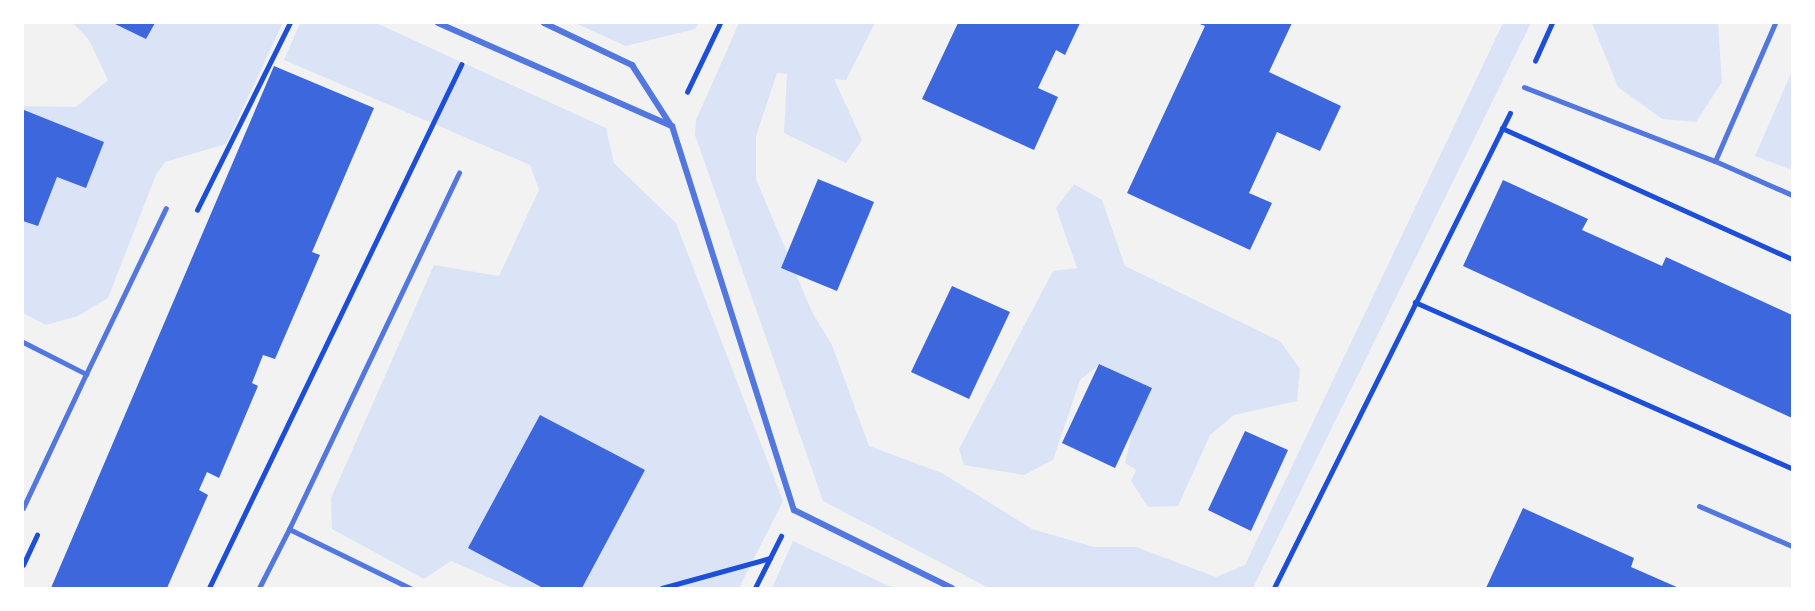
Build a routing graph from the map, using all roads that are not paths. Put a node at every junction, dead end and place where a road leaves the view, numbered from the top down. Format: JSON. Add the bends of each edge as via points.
{"nodes":[{"id":1,"x":438,"y":23,"type":"edge"},
{"id":2,"x":544,"y":23,"type":"edge"},
{"id":3,"x":1775,"y":23,"type":"edge"},
{"id":4,"x":1524,"y":87,"type":"road end"},
{"id":5,"x":671,"y":126,"type":"junction"},
{"id":6,"x":1715,"y":161,"type":"junction"},
{"id":7,"x":458,"y":172,"type":"dead end"},
{"id":8,"x":1792,"y":195,"type":"edge"},
{"id":9,"x":166,"y":208,"type":"dead end"},
{"id":10,"x":23,"y":342,"type":"edge"},
{"id":11,"x":86,"y":374,"type":"junction"},
{"id":12,"x":1699,"y":506,"type":"dead end"},
{"id":13,"x":23,"y":508,"type":"edge"},
{"id":14,"x":289,"y":530,"type":"junction"},
{"id":15,"x":1792,"y":546,"type":"edge"},
{"id":16,"x":259,"y":588,"type":"edge"},
{"id":17,"x":410,"y":588,"type":"edge"},
{"id":18,"x":952,"y":588,"type":"edge"}],
"edges":[{"from":1,"to":5,"type":"street"},
{"from":2,"to":5,"type":"street","via":[[632,65]]},
{"from":3,"to":6,"type":"lane"},
{"from":4,"to":6,"type":"lane"},
{"from":5,"to":18,"type":"street","via":[[794,510]]},
{"from":6,"to":8,"type":"lane"},
{"from":7,"to":14,"type":"lane"},
{"from":9,"to":11,"type":"lane"},
{"from":10,"to":11,"type":"lane"},
{"from":11,"to":13,"type":"lane"},
{"from":12,"to":15,"type":"lane"},
{"from":14,"to":16,"type":"lane"},
{"from":14,"to":17,"type":"lane"}]}
